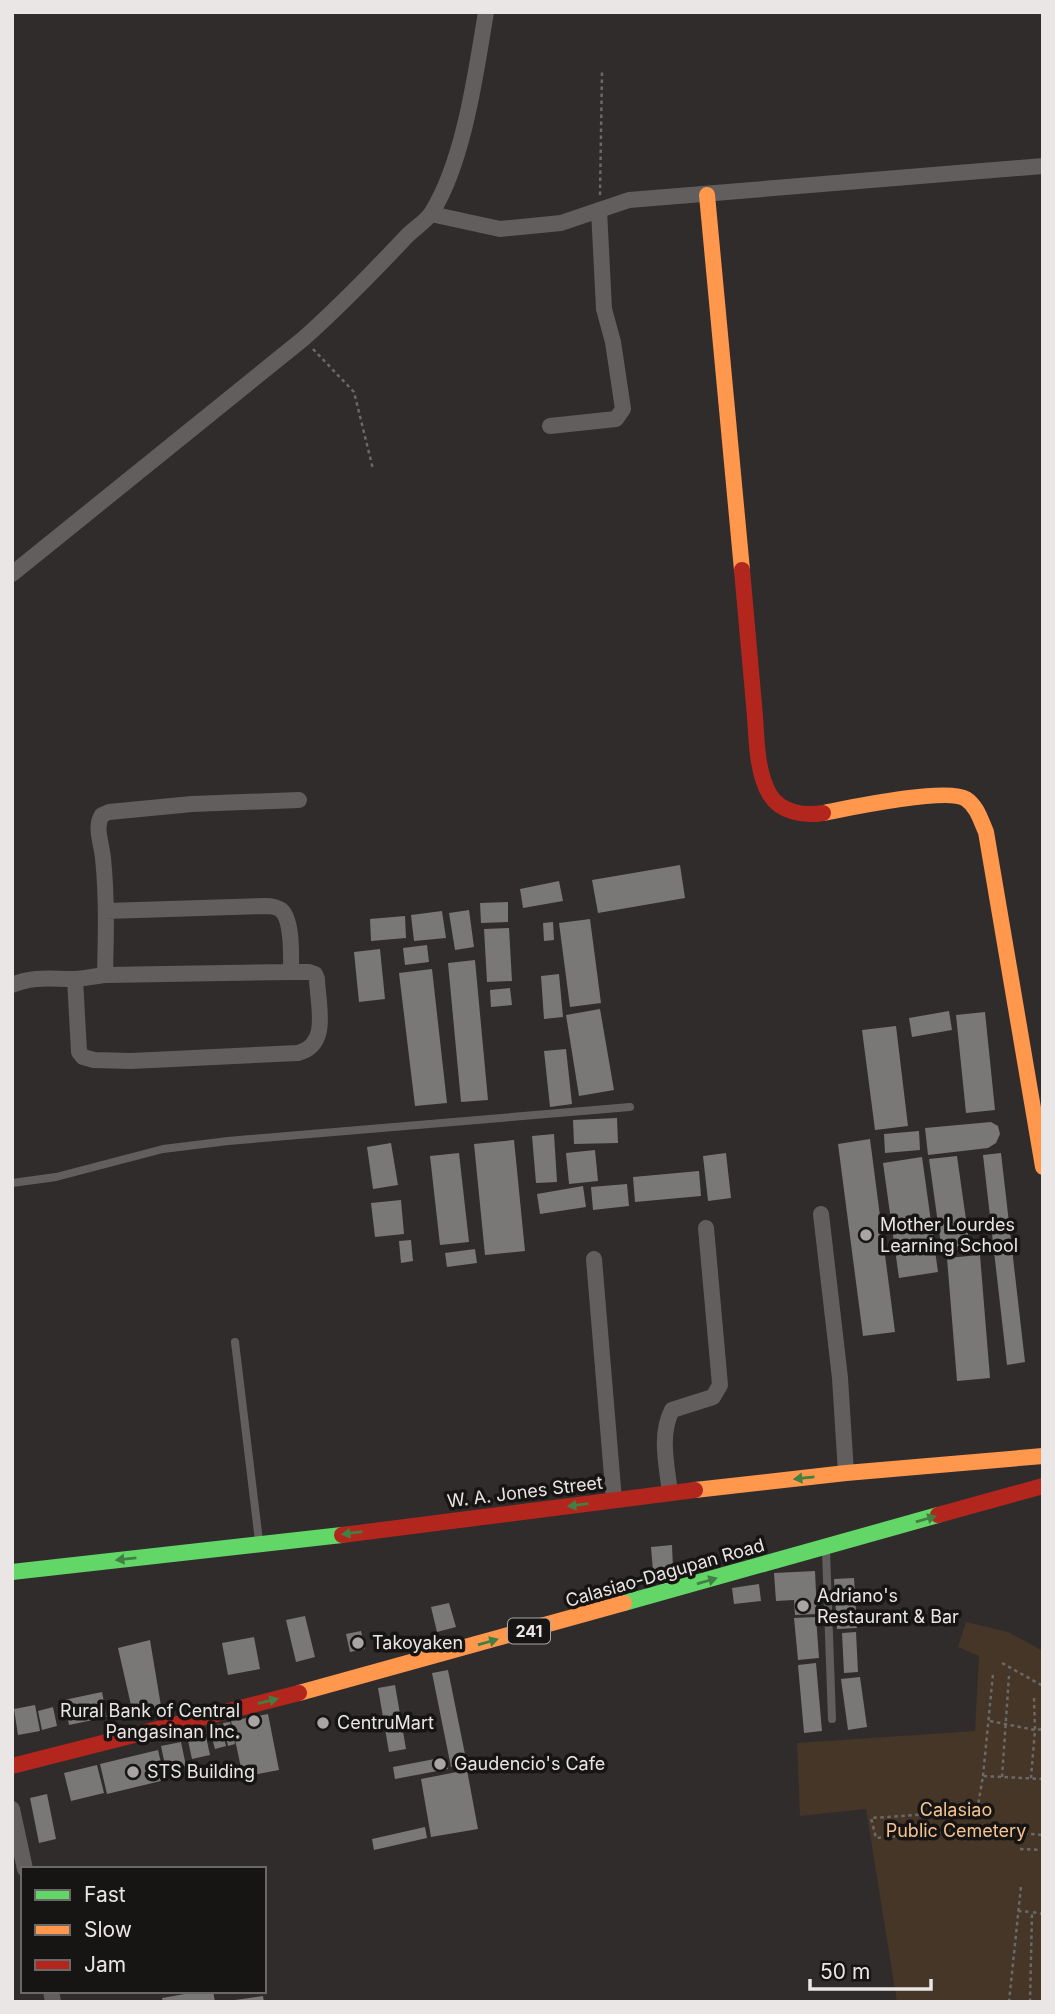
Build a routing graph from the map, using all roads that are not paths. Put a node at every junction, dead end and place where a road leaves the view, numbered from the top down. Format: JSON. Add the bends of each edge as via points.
{"nodes":[{"id":1,"x":486,"y":12,"type":"edge"},
{"id":2,"x":1043,"y":166,"type":"edge"},
{"id":3,"x":707,"y":195,"type":"junction"},
{"id":4,"x":599,"y":210,"type":"junction"},
{"id":5,"x":431,"y":214,"type":"junction"},
{"id":6,"x":550,"y":426,"type":"dead end"},
{"id":7,"x":12,"y":574,"type":"edge"},
{"id":8,"x":299,"y":800,"type":"dead end"},
{"id":9,"x":106,"y":911,"type":"junction"},
{"id":10,"x":291,"y":972,"type":"junction"},
{"id":11,"x":105,"y":975,"type":"junction"},
{"id":12,"x":75,"y":979,"type":"junction"},
{"id":13,"x":12,"y":985,"type":"edge"},
{"id":14,"x":630,"y":1107,"type":"dead end"},
{"id":15,"x":1043,"y":1167,"type":"edge"},
{"id":16,"x":12,"y":1183,"type":"edge"},
{"id":17,"x":821,"y":1214,"type":"dead end"},
{"id":18,"x":706,"y":1228,"type":"dead end"},
{"id":19,"x":594,"y":1259,"type":"dead end"},
{"id":20,"x":235,"y":1342,"type":"dead end"},
{"id":21,"x":1043,"y":1456,"type":"edge"},
{"id":22,"x":846,"y":1474,"type":"junction"},
{"id":23,"x":1043,"y":1486,"type":"edge"},
{"id":24,"x":670,"y":1493,"type":"junction"},
{"id":25,"x":614,"y":1500,"type":"junction"},
{"id":26,"x":260,"y":1545,"type":"junction"},
{"id":27,"x":826,"y":1548,"type":"junction"},
{"id":28,"x":12,"y":1572,"type":"edge"},
{"id":29,"x":832,"y":1719,"type":"dead end"},
{"id":30,"x":12,"y":1766,"type":"edge"},
{"id":31,"x":12,"y":1809,"type":"edge"},
{"id":32,"x":25,"y":1867,"type":"edge"}],
"edges":[{"from":1,"to":5,"type":"street","via":[[456,153]]},
{"from":2,"to":3,"type":"street"},
{"from":3,"to":4,"type":"street","via":[[629,200]]},
{"from":3,"to":15,"type":"main road","via":[[765,787],[780,808],[800,814],[939,796],[961,797],[974,806],[986,832]]},
{"from":4,"to":5,"type":"street","via":[[561,223],[500,229]]},
{"from":4,"to":6,"type":"street","via":[[604,309],[623,409],[616,419]]},
{"from":5,"to":7,"type":"street","via":[[303,339]]},
{"from":8,"to":9,"type":"street","via":[[192,804],[102,816],[98,827]]},
{"from":9,"to":10,"type":"street","via":[[275,907],[289,925]]},
{"from":9,"to":11,"type":"street"},
{"from":10,"to":11,"type":"street"},
{"from":10,"to":12,"type":"street","via":[[309,972],[317,979],[320,1034],[309,1050],[131,1061],[93,1060],[79,1052]]},
{"from":11,"to":12,"type":"street"},
{"from":12,"to":13,"type":"street","via":[[40,977]]},
{"from":14,"to":16,"type":"lane","via":[[202,1144]]},
{"from":17,"to":22,"type":"street","via":[[839,1364]]},
{"from":18,"to":24,"type":"street","via":[[720,1385],[713,1396],[672,1410],[668,1418],[664,1434]]},
{"from":19,"to":25,"type":"street"},
{"from":20,"to":26,"type":"lane"},
{"from":21,"to":22,"type":"main road","name":"W. A. Jones Street"},
{"from":22,"to":24,"type":"main road","name":"W. A. Jones Street","one_way":true},
{"from":27,"to":23,"type":"main road","name":"Calasiao-Dagupan Road","number":"241","one_way":true},
{"from":24,"to":25,"type":"main road","name":"W. A. Jones Street"},
{"from":25,"to":26,"type":"main road","name":"W. A. Jones Street","one_way":true},
{"from":26,"to":28,"type":"main road","name":"W. A. Jones Street","one_way":true},
{"from":27,"to":29,"type":"lane"},
{"from":30,"to":27,"type":"main road","name":"Calasiao-Dagupan Road","number":"241","one_way":true,"via":[[357,1678]]},
{"from":31,"to":32,"type":"street"}]}
